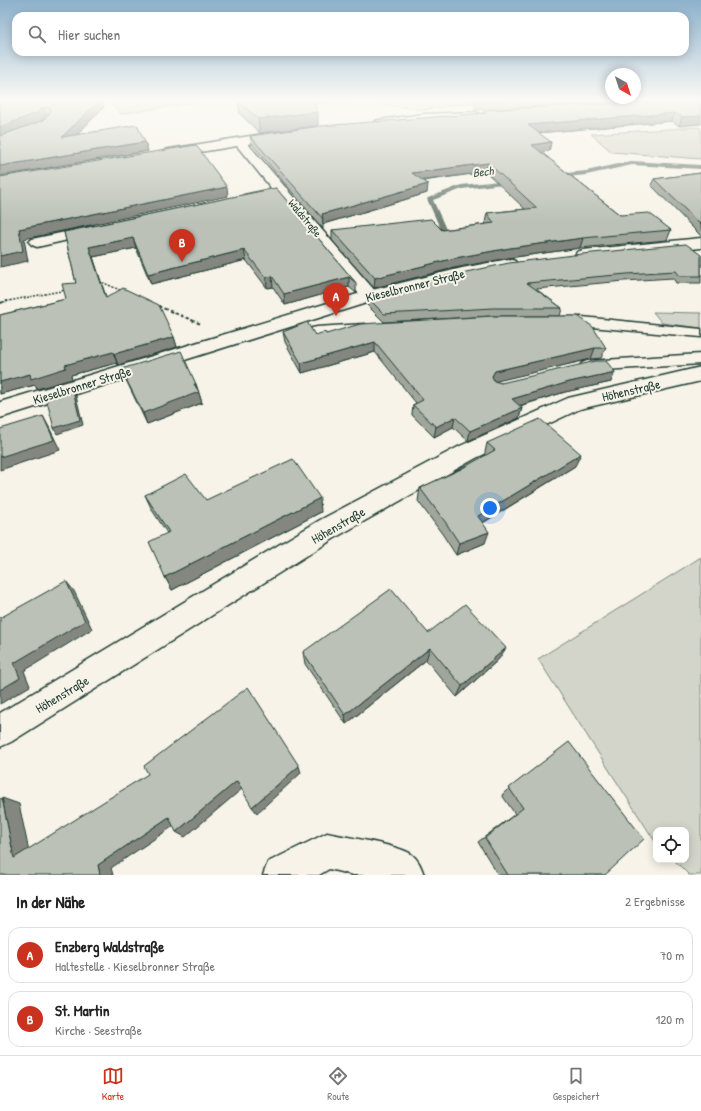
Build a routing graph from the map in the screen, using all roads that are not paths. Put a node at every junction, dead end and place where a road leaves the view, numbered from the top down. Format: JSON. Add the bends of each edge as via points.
{"nodes":[{"id":1,"x":239,"y":141,"type":"joint"},
{"id":2,"x":154,"y":155,"type":"edge"},
{"id":3,"x":283,"y":191,"type":"junction"},
{"id":4,"x":236,"y":200,"type":"edge"},
{"id":5,"x":106,"y":227,"type":"edge"},
{"id":6,"x":36,"y":242,"type":"dead end"},
{"id":7,"x":701,"y":243,"type":"edge"},
{"id":8,"x":569,"y":256,"type":"edge"},
{"id":9,"x":524,"y":262,"type":"edge"},
{"id":10,"x":370,"y":296,"type":"junction"},
{"id":11,"x":552,"y":321,"type":"edge"},
{"id":12,"x":380,"y":327,"type":"edge"},
{"id":13,"x":317,"y":331,"type":"dead end"},
{"id":14,"x":701,"y":333,"type":"edge"},
{"id":15,"x":701,"y":359,"type":"edge"},
{"id":16,"x":576,"y":369,"type":"edge"},
{"id":17,"x":701,"y":374,"type":"edge"},
{"id":18,"x":0,"y":410,"type":"edge"},
{"id":19,"x":0,"y":732,"type":"edge"},
{"id":20,"x":280,"y":875,"type":"edge"},
{"id":21,"x":406,"y":875,"type":"edge"}],
"edges":[{"from":1,"to":2,"type":"street"},
{"from":1,"to":3,"type":"street","name":"Waldstraße"},
{"from":3,"to":4,"type":"street"},
{"from":3,"to":10,"type":"street","name":"Waldstraße"},
{"from":5,"to":6,"type":"street"},
{"from":7,"to":8,"type":"street"},
{"from":9,"to":10,"type":"street","name":"Kieselbronner Straße","via":[[462,273]]},
{"from":10,"to":18,"type":"street","name":"Kieselbronner Straße"},
{"from":11,"to":14,"type":"lane","via":[[582,321]]},
{"from":12,"to":13,"type":"lane"},
{"from":15,"to":16,"type":"lane","via":[[591,365]]},
{"from":17,"to":19,"type":"street","name":"Höhenstraße","via":[[576,404],[468,452],[330,528]]},
{"from":20,"to":21,"type":"street","via":[[327,851],[398,866]]}]}
